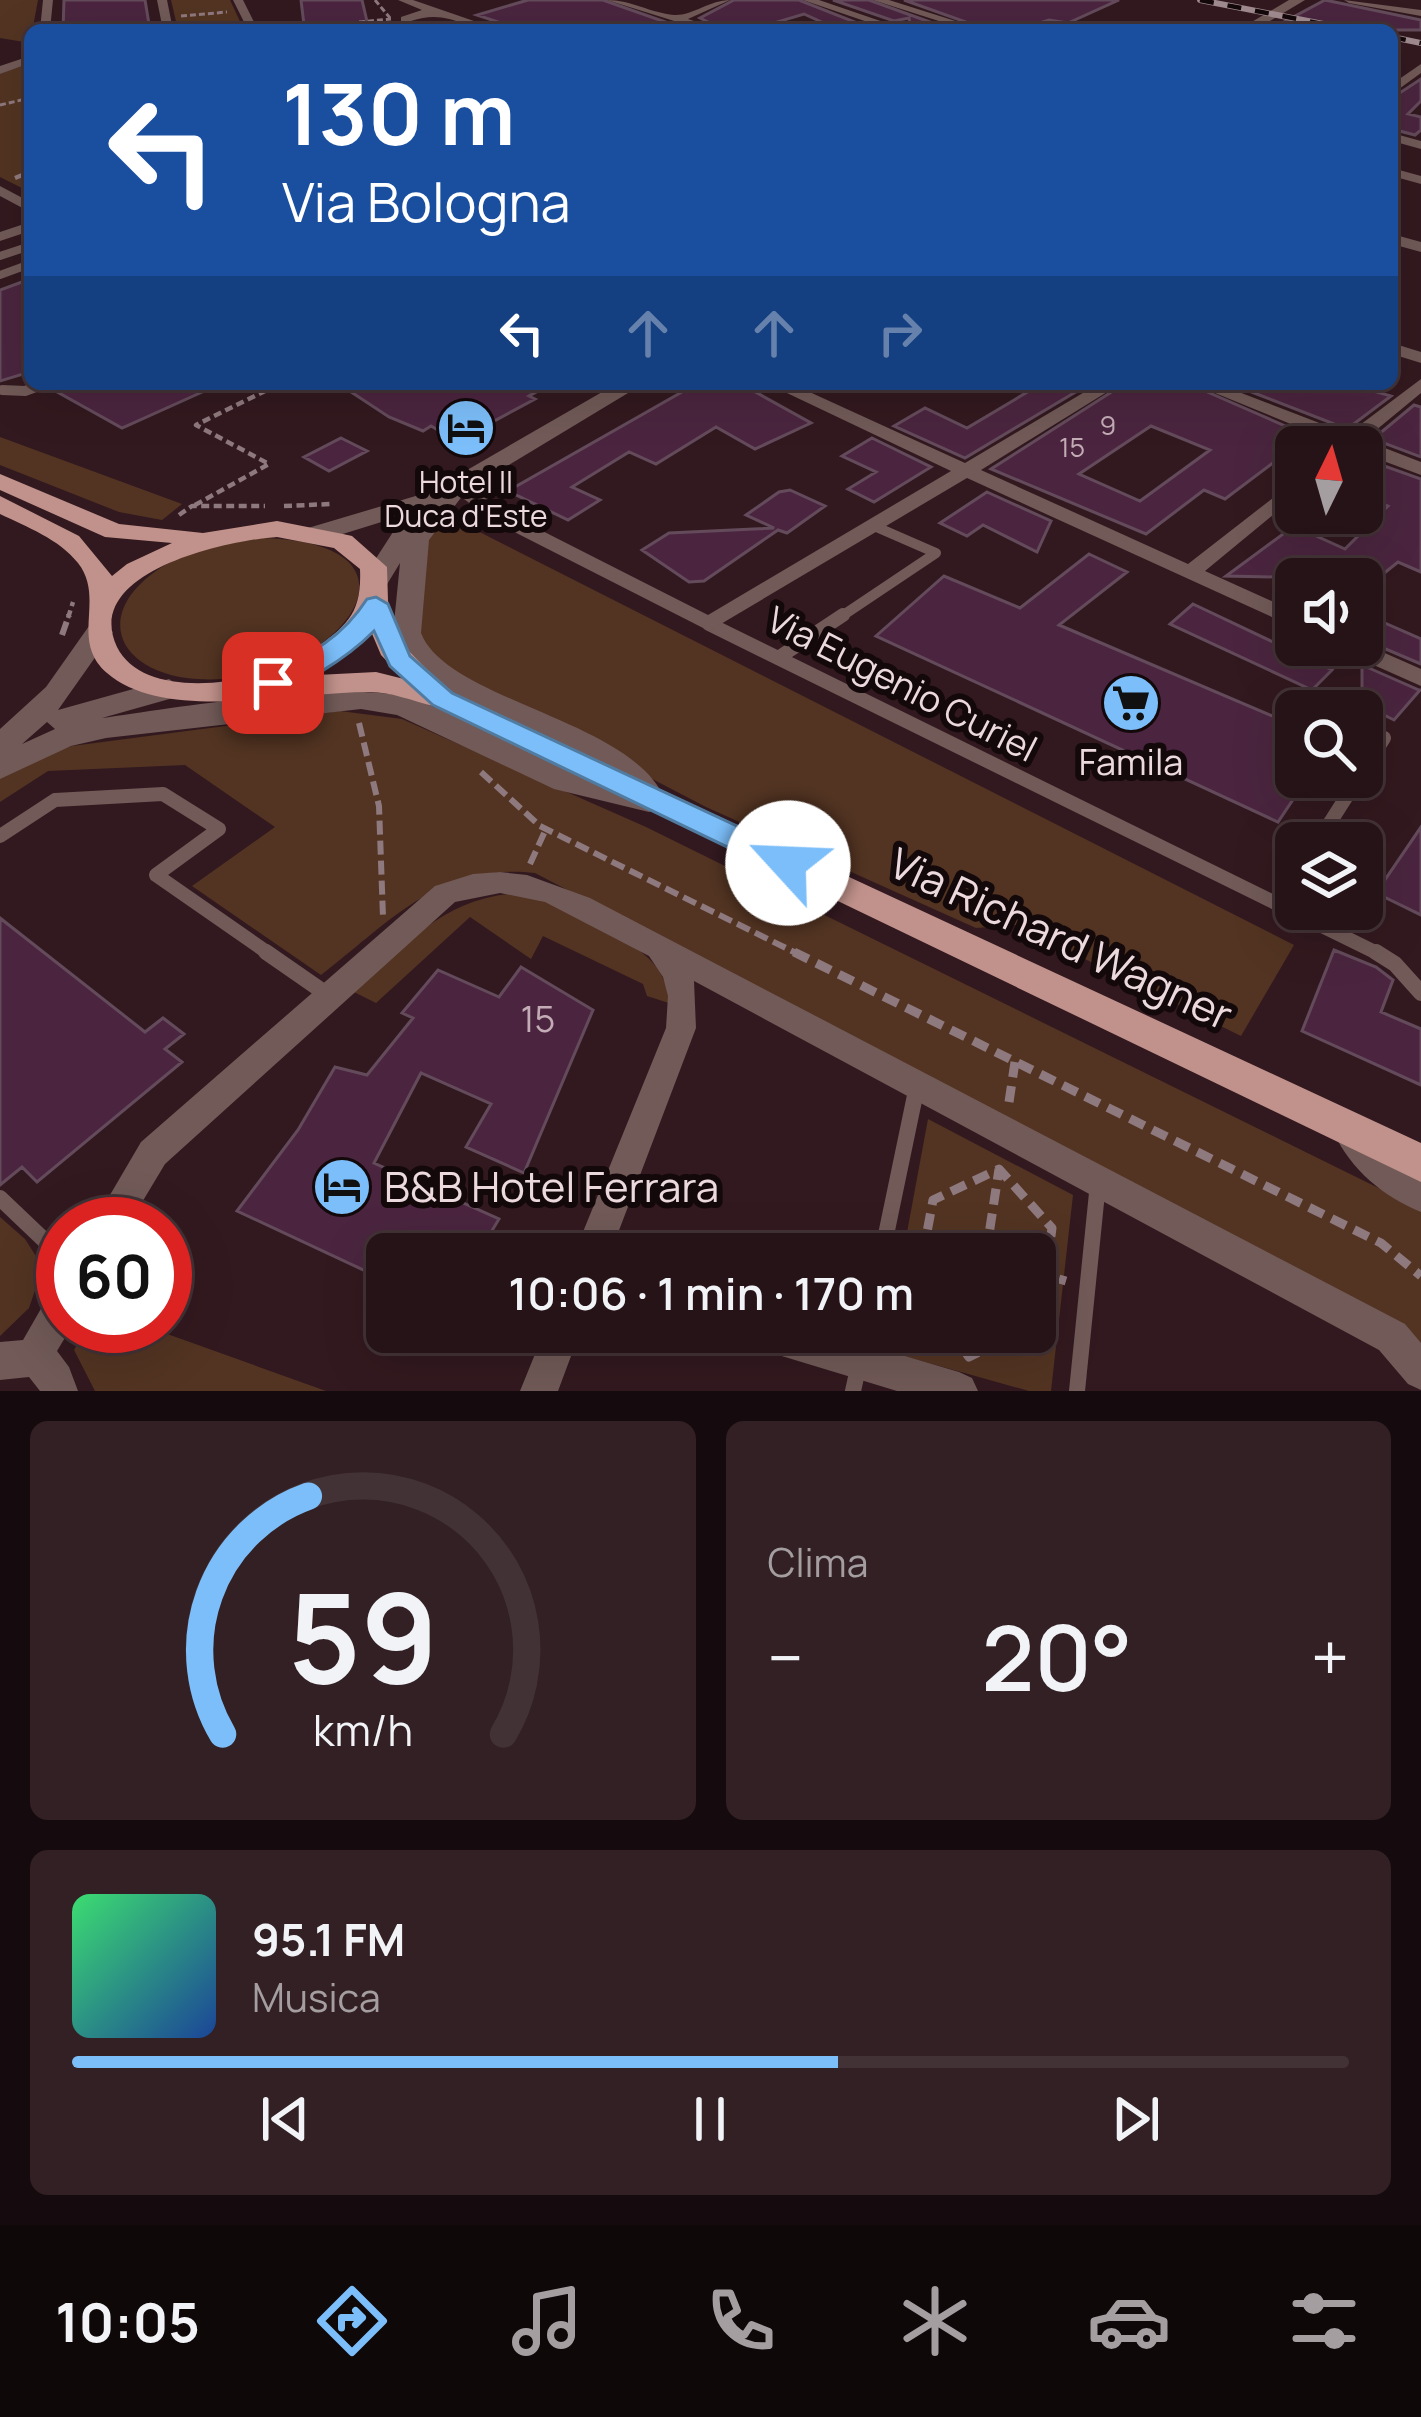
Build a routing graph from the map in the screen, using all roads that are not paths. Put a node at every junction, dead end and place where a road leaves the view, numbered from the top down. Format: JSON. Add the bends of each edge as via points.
{"nodes":[{"id":1,"x":162,"y":0,"type":"edge"},
{"id":2,"x":403,"y":0,"type":"edge"},
{"id":3,"x":612,"y":0,"type":"edge"},
{"id":4,"x":725,"y":0,"type":"edge"},
{"id":5,"x":808,"y":0,"type":"edge"},
{"id":6,"x":878,"y":0,"type":"edge"},
{"id":7,"x":1299,"y":0,"type":"edge"},
{"id":8,"x":1349,"y":0,"type":"edge"},
{"id":9,"x":1278,"y":6,"type":"edge"},
{"id":10,"x":432,"y":10,"type":"junction"},
{"id":11,"x":1421,"y":13,"type":"edge"},
{"id":12,"x":677,"y":19,"type":"junction"},
{"id":13,"x":166,"y":24,"type":"edge"},
{"id":14,"x":405,"y":24,"type":"edge"},
{"id":15,"x":476,"y":24,"type":"edge"},
{"id":16,"x":694,"y":24,"type":"edge"},
{"id":17,"x":883,"y":24,"type":"edge"},
{"id":18,"x":959,"y":24,"type":"edge"},
{"id":19,"x":1253,"y":24,"type":"edge"},
{"id":20,"x":16,"y":49,"type":"dead end"},
{"id":21,"x":24,"y":54,"type":"edge"},
{"id":22,"x":1406,"y":62,"type":"dead end"},
{"id":23,"x":1421,"y":66,"type":"edge"},
{"id":24,"x":1421,"y":384,"type":"edge"},
{"id":25,"x":622,"y":390,"type":"edge"},
{"id":26,"x":790,"y":390,"type":"edge"},
{"id":27,"x":819,"y":390,"type":"edge"},
{"id":28,"x":1101,"y":390,"type":"edge"},
{"id":29,"x":1216,"y":390,"type":"edge"},
{"id":30,"x":807,"y":398,"type":"junction"},
{"id":31,"x":1304,"y":426,"type":"edge"},
{"id":32,"x":1369,"y":426,"type":"edge"},
{"id":33,"x":1383,"y":456,"type":"edge"},
{"id":34,"x":1421,"y":469,"type":"edge"},
{"id":35,"x":967,"y":470,"type":"junction"},
{"id":36,"x":0,"y":481,"type":"edge"},
{"id":37,"x":449,"y":493,"type":"junction"},
{"id":38,"x":1275,"y":503,"type":"edge"},
{"id":39,"x":0,"y":505,"type":"edge"},
{"id":40,"x":500,"y":517,"type":"junction"},
{"id":41,"x":874,"y":526,"type":"junction"},
{"id":42,"x":222,"y":534,"type":"junction"},
{"id":43,"x":316,"y":534,"type":"junction"},
{"id":44,"x":1190,"y":573,"type":"junction"},
{"id":45,"x":376,"y":592,"type":"junction"},
{"id":46,"x":1275,"y":611,"type":"edge"},
{"id":47,"x":103,"y":618,"type":"junction"},
{"id":48,"x":710,"y":624,"type":"junction"},
{"id":49,"x":778,"y":658,"type":"junction"},
{"id":50,"x":1383,"y":661,"type":"edge"},
{"id":51,"x":1421,"y":678,"type":"edge"},
{"id":52,"x":254,"y":687,"type":"junction"},
{"id":53,"x":169,"y":689,"type":"junction"},
{"id":54,"x":443,"y":699,"type":"junction"},
{"id":55,"x":0,"y":745,"type":"edge"},
{"id":56,"x":0,"y":768,"type":"edge"},
{"id":57,"x":659,"y":802,"type":"junction"},
{"id":58,"x":0,"y":836,"type":"edge"},
{"id":59,"x":1275,"y":903,"type":"edge"},
{"id":60,"x":1332,"y":930,"type":"edge"},
{"id":61,"x":655,"y":946,"type":"junction"},
{"id":62,"x":1421,"y":993,"type":"edge"},
{"id":63,"x":328,"y":995,"type":"junction"},
{"id":64,"x":917,"y":1085,"type":"junction"},
{"id":65,"x":1345,"y":1127,"type":"junction"},
{"id":66,"x":1421,"y":1163,"type":"edge"},
{"id":67,"x":1098,"y":1181,"type":"junction"},
{"id":68,"x":1421,"y":1196,"type":"edge"},
{"id":69,"x":126,"y":1197,"type":"edge"},
{"id":70,"x":0,"y":1198,"type":"edge"},
{"id":71,"x":36,"y":1232,"type":"edge"},
{"id":72,"x":600,"y":1233,"type":"edge"},
{"id":73,"x":886,"y":1233,"type":"edge"},
{"id":74,"x":36,"y":1337,"type":"edge"},
{"id":75,"x":554,"y":1353,"type":"edge"},
{"id":76,"x":831,"y":1353,"type":"edge"},
{"id":77,"x":16,"y":1360,"type":"edge"},
{"id":78,"x":860,"y":1362,"type":"edge"},
{"id":79,"x":1421,"y":1371,"type":"edge"},
{"id":80,"x":58,"y":1391,"type":"edge"},
{"id":81,"x":539,"y":1391,"type":"edge"},
{"id":82,"x":959,"y":1391,"type":"edge"},
{"id":83,"x":1078,"y":1391,"type":"edge"}],
"edges":[{"from":1,"to":13,"type":"street"},
{"from":2,"to":10,"type":"street"},
{"from":3,"to":12,"type":"street"},
{"from":4,"to":12,"type":"street"},
{"from":5,"to":17,"type":"street"},
{"from":6,"to":18,"type":"street"},
{"from":7,"to":9,"type":"street"},
{"from":8,"to":11,"type":"street"},
{"from":9,"to":19,"type":"street"},
{"from":10,"to":14,"type":"street"},
{"from":10,"to":15,"type":"street"},
{"from":12,"to":16,"type":"street"},
{"from":20,"to":21,"type":"street"},
{"from":22,"to":23,"type":"street"},
{"from":24,"to":32,"type":"street"},
{"from":25,"to":37,"type":"street"},
{"from":26,"to":30,"type":"street"},
{"from":27,"to":30,"type":"street"},
{"from":28,"to":35,"type":"street"},
{"from":29,"to":31,"type":"street"},
{"from":30,"to":35,"type":"street"},
{"from":33,"to":34,"type":"street"},
{"from":35,"to":41,"type":"street"},
{"from":35,"to":44,"type":"street"},
{"from":36,"to":42,"type":"main road","via":[[114,531]]},
{"from":37,"to":40,"type":"street","name":"Via Eugenio Curiel"},
{"from":37,"to":40,"type":"street","name":"Via Eugenio Curiel","via":[[471,495]]},
{"from":37,"to":43,"type":"street"},
{"from":37,"to":45,"type":"street","via":[[406,528]]},
{"from":37,"to":57,"type":"street","name":"Via Richard Wagner","via":[[413,548],[407,633],[414,652],[451,681],[588,746]]},
{"from":38,"to":44,"type":"street"},
{"from":39,"to":47,"type":"main road","via":[[88,554],[103,578]]},
{"from":40,"to":48,"type":"street","name":"Via Eugenio Curiel"},
{"from":41,"to":48,"type":"street"},
{"from":41,"to":49,"type":"lane","via":[[937,553]]},
{"from":42,"to":43,"type":"main road"},
{"from":42,"to":47,"type":"main road","via":[[148,563],[122,584]]},
{"from":43,"to":45,"type":"main road","via":[[360,554]]},
{"from":44,"to":46,"type":"street"},
{"from":45,"to":52,"type":"main road","via":[[358,633],[332,656]]},
{"from":45,"to":54,"type":"main road","name":"Via Richard Wagner","via":[[399,660]]},
{"from":47,"to":53,"type":"main road","via":[[106,655]]},
{"from":47,"to":55,"type":"street","via":[[48,705]]},
{"from":48,"to":49,"type":"lane","name":"Via Eugenio Curiel"},
{"from":49,"to":59,"type":"lane","name":"Via Eugenio Curiel"},
{"from":50,"to":51,"type":"street"},
{"from":52,"to":53,"type":"main road"},
{"from":52,"to":54,"type":"main road","name":"Via Richard Wagner","via":[[376,682]]},
{"from":53,"to":55,"type":"street"},
{"from":54,"to":57,"type":"main road","name":"Via Richard Wagner"},
{"from":56,"to":57,"type":"street","via":[[63,737],[106,728],[375,700],[565,782]]},
{"from":57,"to":65,"type":"main road","name":"Via Richard Wagner"},
{"from":58,"to":63,"type":"lane","via":[[55,800],[163,794],[219,829],[156,875]]},
{"from":60,"to":62,"type":"lane","name":"Via Eugenio Curiel","via":[[1383,955]]},
{"from":61,"to":63,"type":"street","via":[[550,891],[520,884],[454,890]]},
{"from":61,"to":64,"type":"street"},
{"from":61,"to":72,"type":"street","via":[[678,976],[680,1028]]},
{"from":63,"to":69,"type":"street","via":[[153,1153]]},
{"from":64,"to":67,"type":"street"},
{"from":64,"to":73,"type":"lane"},
{"from":65,"to":66,"type":"main road","name":"Via Richard Wagner"},
{"from":65,"to":68,"type":"street","via":[[1390,1181]]},
{"from":67,"to":79,"type":"street","via":[[1392,1337]]},
{"from":67,"to":83,"type":"lane"},
{"from":70,"to":71,"type":"lane"},
{"from":74,"to":77,"type":"street"},
{"from":75,"to":81,"type":"street"},
{"from":76,"to":78,"type":"street"},
{"from":77,"to":80,"type":"street","via":[[48,1365]]},
{"from":78,"to":82,"type":"street"}]}
